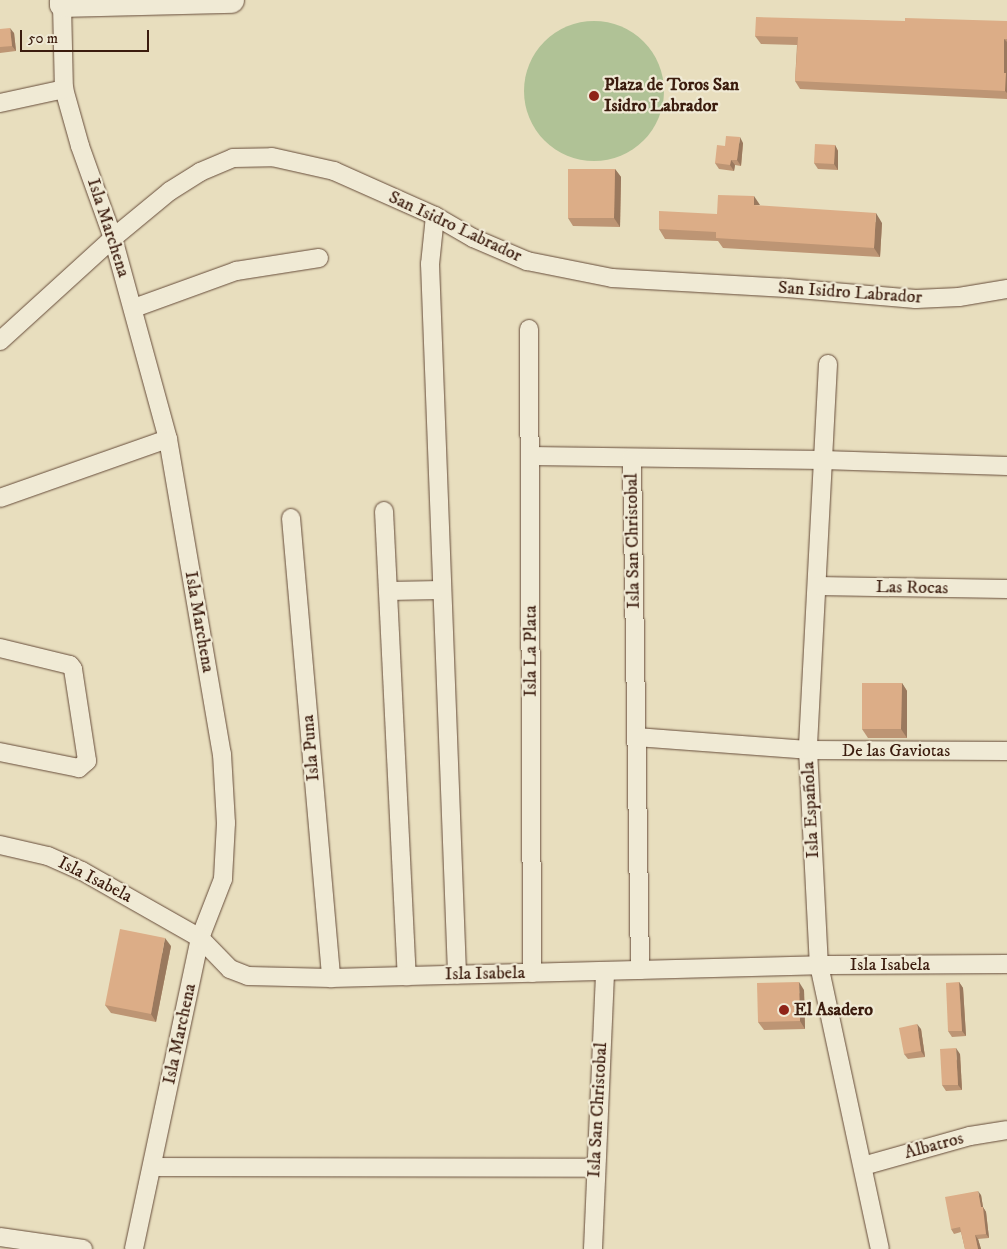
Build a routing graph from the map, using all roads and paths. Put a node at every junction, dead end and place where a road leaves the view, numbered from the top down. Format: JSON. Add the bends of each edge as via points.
{"nodes":[{"id":1,"x":231,"y":0,"type":"edge"},
{"id":2,"x":62,"y":2,"type":"edge"},
{"id":3,"x":64,"y":89,"type":"junction"},
{"id":4,"x":0,"y":103,"type":"edge"},
{"id":5,"x":434,"y":216,"type":"junction"},
{"id":6,"x":113,"y":238,"type":"junction"},
{"id":7,"x":319,"y":258,"type":"dead end"},
{"id":8,"x":1007,"y":289,"type":"edge"},
{"id":9,"x":134,"y":308,"type":"junction"},
{"id":10,"x":529,"y":329,"type":"dead end"},
{"id":11,"x":2,"y":333,"type":"edge"},
{"id":12,"x":828,"y":364,"type":"dead end"},
{"id":13,"x":168,"y":439,"type":"junction"},
{"id":14,"x":530,"y":456,"type":"junction"},
{"id":15,"x":632,"y":458,"type":"junction"},
{"id":16,"x":823,"y":460,"type":"junction"},
{"id":17,"x":1007,"y":466,"type":"edge"},
{"id":18,"x":0,"y":498,"type":"edge"},
{"id":19,"x":384,"y":511,"type":"dead end"},
{"id":20,"x":291,"y":518,"type":"dead end"},
{"id":21,"x":817,"y":586,"type":"junction"},
{"id":22,"x":1007,"y":589,"type":"edge"},
{"id":23,"x":442,"y":590,"type":"junction"},
{"id":24,"x":388,"y":591,"type":"junction"},
{"id":25,"x":0,"y":648,"type":"edge"},
{"id":26,"x":636,"y":737,"type":"junction"},
{"id":27,"x":808,"y":750,"type":"junction"},
{"id":28,"x":1007,"y":751,"type":"edge"},
{"id":29,"x":0,"y":752,"type":"edge"},
{"id":30,"x":0,"y":845,"type":"edge"},
{"id":31,"x":200,"y":938,"type":"junction"},
{"id":32,"x":1007,"y":964,"type":"edge"},
{"id":33,"x":819,"y":965,"type":"junction"},
{"id":34,"x":640,"y":970,"type":"junction"},
{"id":35,"x":605,"y":971,"type":"junction"},
{"id":36,"x":532,"y":973,"type":"junction"},
{"id":37,"x":457,"y":974,"type":"junction"},
{"id":38,"x":407,"y":976,"type":"junction"},
{"id":39,"x":331,"y":978,"type":"junction"},
{"id":40,"x":1007,"y":1130,"type":"edge"},
{"id":41,"x":863,"y":1166,"type":"junction"},
{"id":42,"x":152,"y":1167,"type":"junction"},
{"id":43,"x":595,"y":1168,"type":"junction"},
{"id":44,"x":0,"y":1238,"type":"edge"},
{"id":45,"x":83,"y":1249,"type":"edge"},
{"id":46,"x":134,"y":1249,"type":"edge"},
{"id":47,"x":592,"y":1249,"type":"edge"},
{"id":48,"x":880,"y":1249,"type":"edge"}],
"edges":[{"from":1,"to":2,"type":"street"},
{"from":2,"to":3,"type":"street","name":"Isla Marchena"},
{"from":3,"to":4,"type":"street"},
{"from":3,"to":6,"type":"street","name":"Isla Marchena","via":[[80,146]]},
{"from":5,"to":6,"type":"street","name":"San Isidro Labrador","via":[[334,171],[272,158],[233,158],[200,172],[170,191]]},
{"from":5,"to":8,"type":"street","name":"San Isidro Labrador","via":[[527,262],[612,278],[916,299],[959,298]]},
{"from":5,"to":23,"type":"street","via":[[430,264]]},
{"from":6,"to":9,"type":"street","name":"Isla Marchena"},
{"from":6,"to":11,"type":"street","name":"San Isidro Labrador"},
{"from":7,"to":9,"type":"street","via":[[236,271]]},
{"from":9,"to":13,"type":"street","name":"Isla Marchena"},
{"from":10,"to":14,"type":"street","name":"Isla La Plata"},
{"from":12,"to":16,"type":"street","name":"Isla Española"},
{"from":13,"to":18,"type":"street"},
{"from":13,"to":31,"type":"street","name":"Isla Marchena","via":[[222,754],[226,823],[223,879]]},
{"from":14,"to":15,"type":"street"},
{"from":14,"to":36,"type":"street","name":"Isla La Plata"},
{"from":15,"to":16,"type":"street","name":"Isla San Christobal"},
{"from":15,"to":26,"type":"street","name":"Isla San Christobal"},
{"from":16,"to":17,"type":"street","name":"Isla San Christobal"},
{"from":16,"to":21,"type":"street","name":"Isla Española"},
{"from":19,"to":24,"type":"street"},
{"from":20,"to":39,"type":"street","name":"Isla Puna"},
{"from":21,"to":22,"type":"street","name":"Las Rocas"},
{"from":21,"to":27,"type":"street","name":"Isla Española"},
{"from":23,"to":24,"type":"street"},
{"from":23,"to":37,"type":"street"},
{"from":24,"to":38,"type":"street"},
{"from":25,"to":29,"type":"street","via":[[70,665],[87,761],[79,768]]},
{"from":26,"to":27,"type":"street","name":"De las Gaviotas"},
{"from":26,"to":34,"type":"street","name":"Isla San Christobal"},
{"from":27,"to":28,"type":"street","name":"De las Gaviotas"},
{"from":27,"to":33,"type":"street","name":"Isla Española"},
{"from":30,"to":31,"type":"street","name":"Isla Isabela","via":[[48,856],[82,871]]},
{"from":31,"to":39,"type":"street","name":"Isla Isabela","via":[[230,970],[248,976]]},
{"from":31,"to":42,"type":"street","name":"Isla Marchena"},
{"from":32,"to":33,"type":"street","name":"Isla Isabela"},
{"from":33,"to":34,"type":"street","name":"Isla Isabela"},
{"from":33,"to":41,"type":"street","name":"Isla Española"},
{"from":34,"to":35,"type":"street","name":"Isla Isabela"},
{"from":35,"to":36,"type":"street","name":"Isla Isabela"},
{"from":35,"to":43,"type":"street","name":"Isla San Christobal"},
{"from":36,"to":37,"type":"street","name":"Isla Isabela"},
{"from":37,"to":38,"type":"street","name":"Isla Isabela"},
{"from":38,"to":39,"type":"street","name":"Isla Isabela"},
{"from":40,"to":41,"type":"street","name":"Albatros","via":[[970,1136]]},
{"from":41,"to":48,"type":"street","name":"Isla Española"},
{"from":42,"to":43,"type":"street"},
{"from":42,"to":46,"type":"street","name":"Isla Marchena"},
{"from":43,"to":47,"type":"street","name":"Isla San Christobal"},
{"from":44,"to":45,"type":"street"}]}
